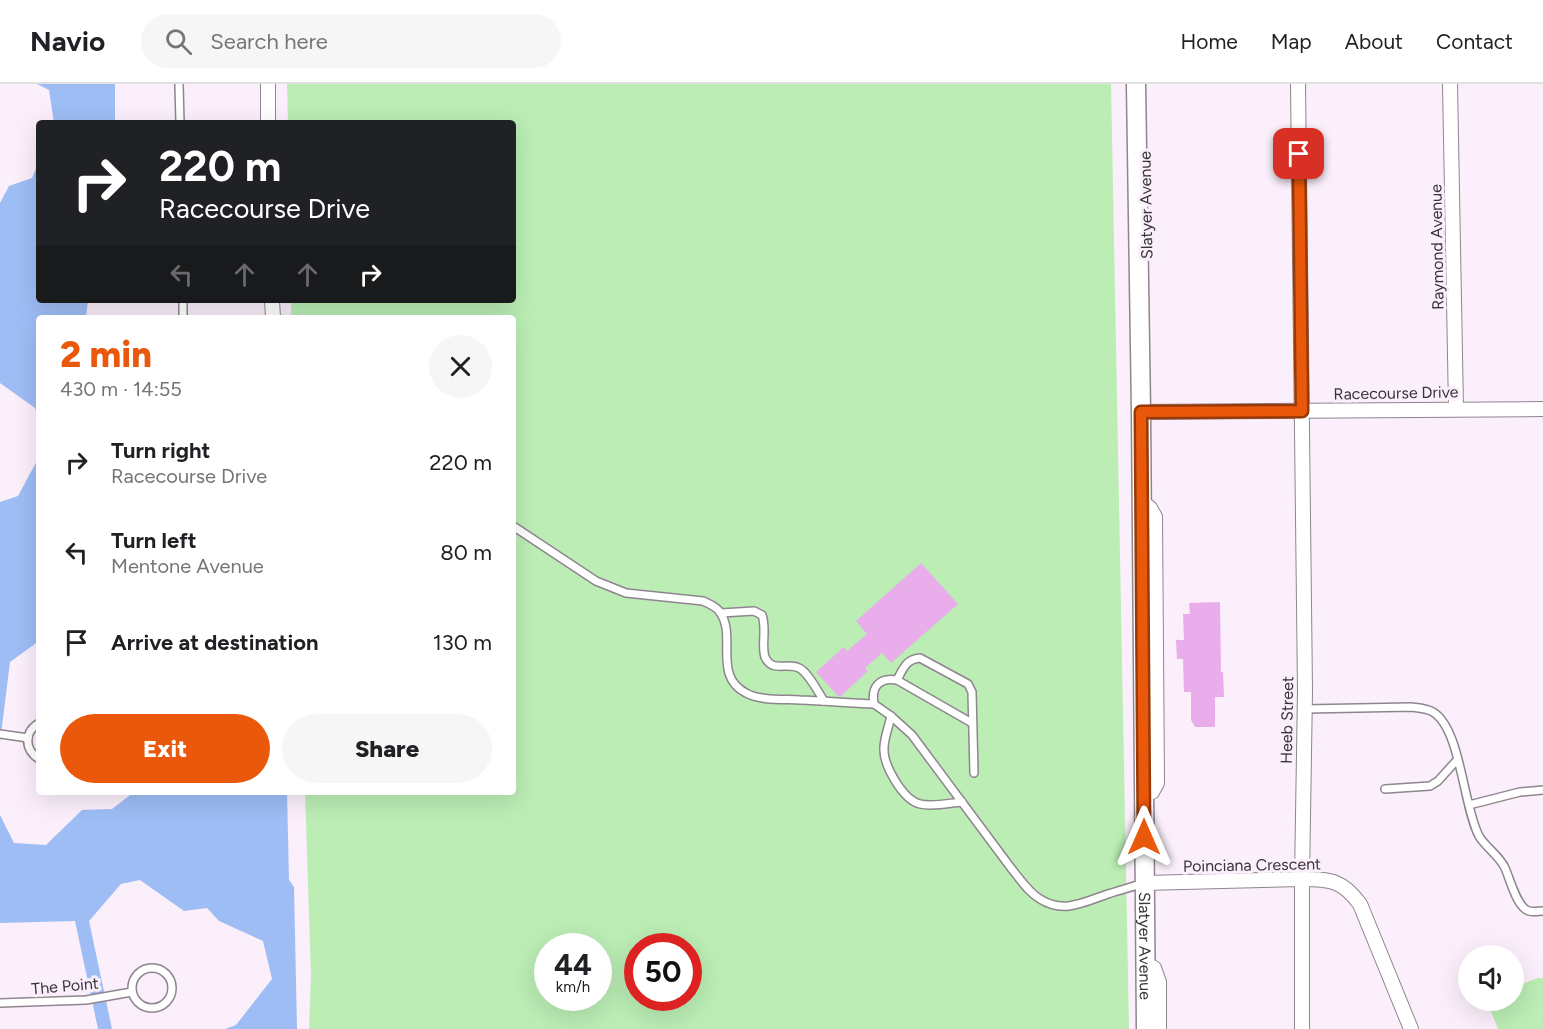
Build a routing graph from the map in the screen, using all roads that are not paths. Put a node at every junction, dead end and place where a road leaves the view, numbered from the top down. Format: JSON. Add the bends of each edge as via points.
{"nodes":[{"id":1,"x":179,"y":84,"type":"edge"},
{"id":2,"x":268,"y":84,"type":"edge"},
{"id":3,"x":1136,"y":84,"type":"edge"},
{"id":4,"x":1144,"y":84,"type":"edge"},
{"id":5,"x":1298,"y":84,"type":"edge"},
{"id":6,"x":1450,"y":84,"type":"edge"},
{"id":7,"x":180,"y":120,"type":"edge"},
{"id":8,"x":268,"y":120,"type":"edge"},
{"id":9,"x":1140,"y":324,"type":"junction"},
{"id":10,"x":1456,"y":409,"type":"junction"},
{"id":11,"x":1543,"y":409,"type":"edge"},
{"id":12,"x":1302,"y":411,"type":"junction"},
{"id":13,"x":1141,"y":412,"type":"junction"},
{"id":14,"x":516,"y":528,"type":"edge"},
{"id":15,"x":721,"y":613,"type":"junction"},
{"id":16,"x":897,"y":680,"type":"junction"},
{"id":17,"x":825,"y":701,"type":"junction"},
{"id":18,"x":873,"y":704,"type":"junction"},
{"id":19,"x":1305,"y":709,"type":"junction"},
{"id":20,"x":891,"y":716,"type":"junction"},
{"id":21,"x":972,"y":723,"type":"junction"},
{"id":22,"x":36,"y":726,"type":"edge"},
{"id":23,"x":2,"y":734,"type":"edge"},
{"id":24,"x":28,"y":738,"type":"junction"},
{"id":25,"x":36,"y":756,"type":"edge"},
{"id":26,"x":1457,"y":760,"type":"junction"},
{"id":27,"x":974,"y":773,"type":"dead end"},
{"id":28,"x":1386,"y":789,"type":"dead end"},
{"id":29,"x":1543,"y":790,"type":"edge"},
{"id":30,"x":962,"y":802,"type":"junction"},
{"id":31,"x":1469,"y":805,"type":"junction"},
{"id":32,"x":1302,"y":879,"type":"junction"},
{"id":33,"x":1144,"y":883,"type":"junction"},
{"id":34,"x":1543,"y":911,"type":"edge"},
{"id":35,"x":1145,"y":964,"type":"junction"},
{"id":36,"x":132,"y":992,"type":"junction"},
{"id":37,"x":0,"y":1003,"type":"edge"},
{"id":38,"x":1146,"y":1029,"type":"edge"},
{"id":39,"x":1159,"y":1029,"type":"edge"},
{"id":40,"x":1302,"y":1029,"type":"edge"},
{"id":41,"x":1411,"y":1029,"type":"edge"}],
"edges":[{"from":1,"to":7,"type":"lane"},
{"from":2,"to":8,"type":"street"},
{"from":3,"to":9,"type":"main road","name":"Slatyer Avenue"},
{"from":4,"to":9,"type":"street","name":"Slatyer Avenue","via":[[1147,309]]},
{"from":5,"to":12,"type":"street","name":"Heeb Street"},
{"from":6,"to":10,"type":"street","name":"Raymond Avenue"},
{"from":9,"to":13,"type":"main road","name":"Slatyer Avenue"},
{"from":10,"to":11,"type":"street","name":"Racecourse Drive"},
{"from":10,"to":12,"type":"street","name":"Racecourse Drive"},
{"from":12,"to":13,"type":"street","name":"Racecourse Drive"},
{"from":12,"to":19,"type":"street","name":"Heeb Street"},
{"from":13,"to":33,"type":"main road","name":"Slatyer Avenue"},
{"from":14,"to":15,"type":"lane","via":[[596,581],[626,593],[703,601]]},
{"from":15,"to":17,"type":"lane","via":[[754,611],[762,615],[764,655],[769,664],[798,667]]},
{"from":15,"to":17,"type":"lane","via":[[726,625],[727,664],[733,682],[746,693],[765,698]]},
{"from":16,"to":18,"type":"lane","via":[[880,682],[872,696]]},
{"from":16,"to":21,"type":"lane"},
{"from":16,"to":21,"type":"lane","via":[[907,663],[920,658],[962,680],[972,692]]},
{"from":17,"to":18,"type":"lane"},
{"from":18,"to":20,"type":"lane"},
{"from":19,"to":26,"type":"lane","via":[[1423,708],[1443,721]]},
{"from":19,"to":32,"type":"street","name":"Heeb Street"},
{"from":20,"to":30,"type":"lane","via":[[912,735]]},
{"from":20,"to":30,"type":"lane","via":[[884,749],[886,765],[906,796],[918,804]]},
{"from":21,"to":27,"type":"lane"},
{"from":22,"to":24,"type":"lane"},
{"from":23,"to":24,"type":"lane"},
{"from":24,"to":25,"type":"lane","via":[[30,750]]},
{"from":26,"to":28,"type":"lane","via":[[1430,786]]},
{"from":26,"to":31,"type":"lane"},
{"from":29,"to":31,"type":"lane"},
{"from":30,"to":33,"type":"lane","via":[[1026,888],[1040,899],[1057,906],[1077,906]]},
{"from":31,"to":34,"type":"lane","via":[[1479,836],[1504,864],[1521,905],[1529,911]]},
{"from":32,"to":33,"type":"street","name":"Poinciana Crescent"},
{"from":32,"to":40,"type":"street","name":"Heeb Street"},
{"from":32,"to":41,"type":"street","name":"Poinciana Crescent","via":[[1336,882],[1360,904]]},
{"from":33,"to":35,"type":"main road","name":"Slatyer Avenue"},
{"from":35,"to":38,"type":"main road","name":"Slatyer Avenue"},
{"from":35,"to":39,"type":"street","via":[[1154,968],[1159,982]]},
{"from":36,"to":36,"type":"lane","via":[[134,979],[150,968],[162,971],[170,982],[170,994],[157,1007],[144,1006]]},
{"from":36,"to":37,"type":"lane","name":"The Point","via":[[86,1000]]}]}
